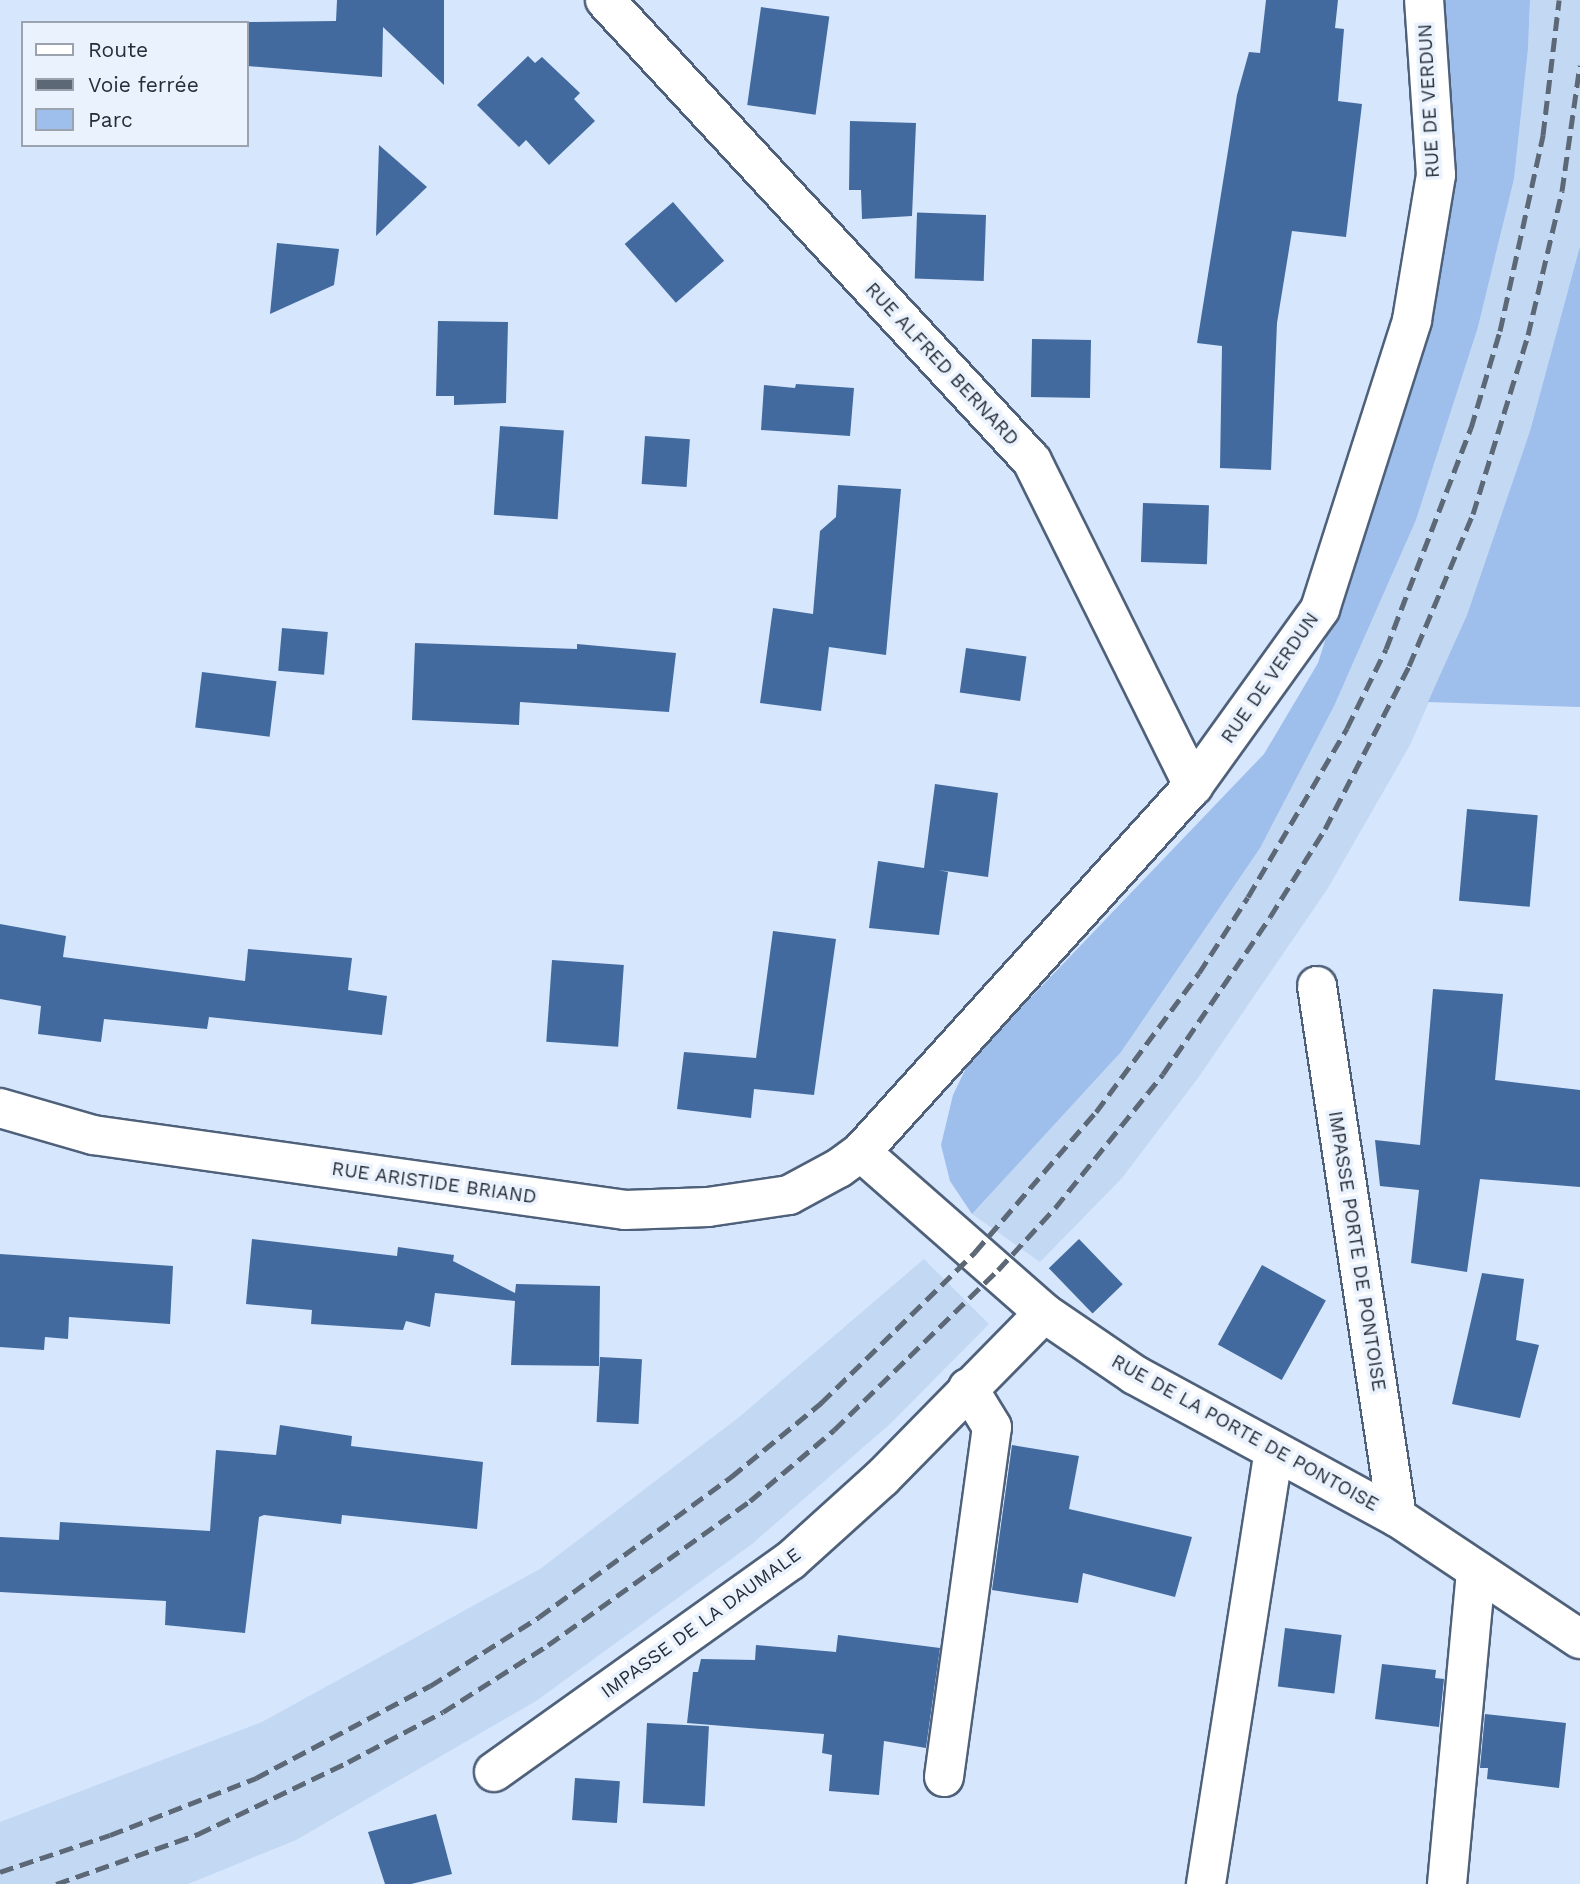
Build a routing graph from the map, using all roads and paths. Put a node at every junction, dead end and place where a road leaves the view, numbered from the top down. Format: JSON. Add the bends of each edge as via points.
{"nodes":[{"id":1,"x":605,"y":0,"type":"edge"},
{"id":2,"x":1424,"y":0,"type":"edge"},
{"id":3,"x":1193,"y":786,"type":"junction"},
{"id":4,"x":1317,"y":986,"type":"dead end"},
{"id":5,"x":0,"y":1108,"type":"edge"},
{"id":6,"x":861,"y":1152,"type":"junction"},
{"id":7,"x":1044,"y":1313,"type":"junction"},
{"id":8,"x":968,"y":1388,"type":"junction"},
{"id":9,"x":1274,"y":1451,"type":"junction"},
{"id":10,"x":1397,"y":1517,"type":"junction"},
{"id":11,"x":1476,"y":1570,"type":"junction"},
{"id":12,"x":1580,"y":1639,"type":"edge"},
{"id":13,"x":494,"y":1772,"type":"dead end"},
{"id":14,"x":944,"y":1777,"type":"dead end"},
{"id":15,"x":1206,"y":1884,"type":"edge"},
{"id":16,"x":1447,"y":1884,"type":"edge"}],
"edges":[{"from":1,"to":3,"type":"street","name":"RUE ALFRED BERNARD","via":[[1032,461]]},
{"from":2,"to":3,"type":"street","name":"RUE DE VERDUN","via":[[1436,175],[1412,320],[1320,609]]},
{"from":3,"to":6,"type":"street","name":"RUE DE VERDUN"},
{"from":4,"to":10,"type":"street","name":"IMPASSE PORTE DE PONTOISE"},
{"from":5,"to":6,"type":"street","name":"RUE ARISTIDE BRIAND","via":[[93,1135],[625,1210],[708,1207],[789,1195]]},
{"from":6,"to":7,"type":"street","name":"RUE DE LA PORTE DE PONTOISE"},
{"from":7,"to":8,"type":"street","name":"IMPASSE DE LA DAUMALE"},
{"from":7,"to":9,"type":"street","name":"RUE DE LA PORTE DE PONTOISE","via":[[1135,1375]]},
{"from":8,"to":13,"type":"street","name":"IMPASSE DE LA DAUMALE","via":[[882,1478],[790,1561]]},
{"from":8,"to":14,"type":"street","via":[[992,1427]]},
{"from":9,"to":10,"type":"street","name":"RUE DE LA PORTE DE PONTOISE"},
{"from":9,"to":15,"type":"street"},
{"from":10,"to":11,"type":"street","name":"RUE DE LA PORTE DE PONTOISE"},
{"from":11,"to":12,"type":"street","name":"RUE DE LA PORTE DE PONTOISE"},
{"from":11,"to":16,"type":"street"}]}
